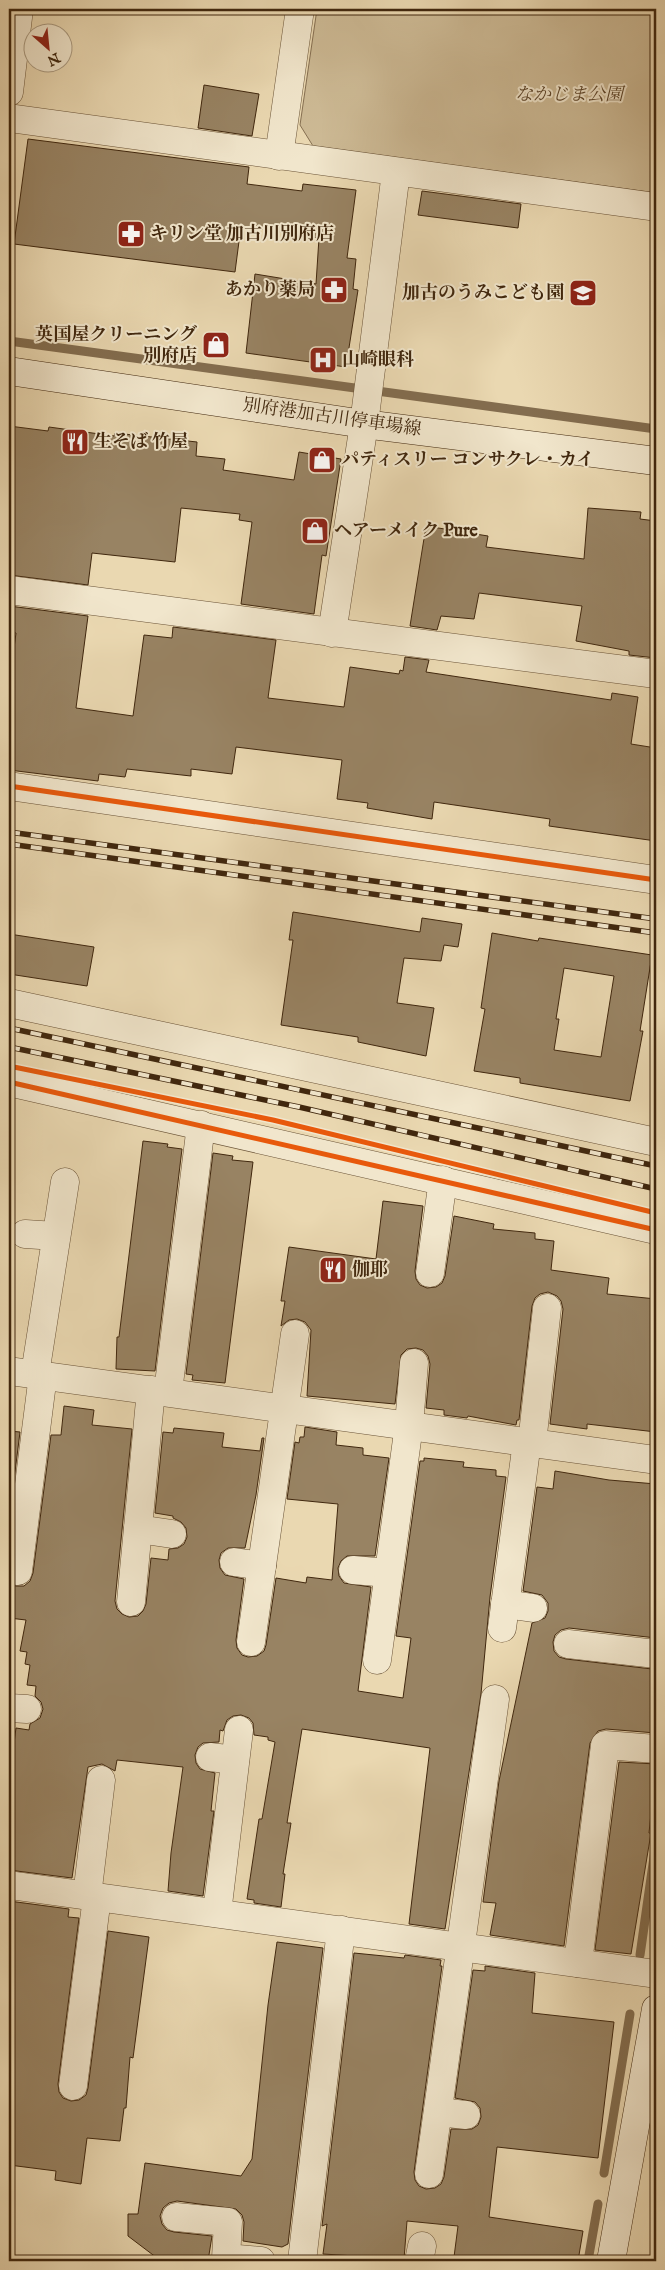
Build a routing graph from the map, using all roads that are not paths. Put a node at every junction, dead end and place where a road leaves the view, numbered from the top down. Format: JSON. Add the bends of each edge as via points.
{"nodes":[{"id":1,"x":19,"y":9,"type":"edge"},
{"id":2,"x":300,"y":9,"type":"edge"},
{"id":3,"x":9,"y":92,"type":"edge"},
{"id":4,"x":9,"y":118,"type":"edge"},
{"id":5,"x":280,"y":156,"type":"junction"},
{"id":6,"x":396,"y":172,"type":"junction"},
{"id":7,"x":656,"y":207,"type":"edge"},
{"id":8,"x":9,"y":371,"type":"edge"},
{"id":9,"x":364,"y":424,"type":"junction"},
{"id":10,"x":656,"y":461,"type":"edge"},
{"id":11,"x":9,"y":590,"type":"edge"},
{"id":12,"x":332,"y":634,"type":"junction"},
{"id":13,"x":656,"y":674,"type":"edge"},
{"id":14,"x":9,"y":786,"type":"edge"},
{"id":15,"x":656,"y":880,"type":"edge"},
{"id":16,"x":9,"y":1003,"type":"edge"},
{"id":17,"x":9,"y":1082,"type":"edge"},
{"id":18,"x":201,"y":1125,"type":"junction"},
{"id":19,"x":656,"y":1142,"type":"edge"},
{"id":20,"x":442,"y":1180,"type":"junction"},
{"id":21,"x":65,"y":1182,"type":"dead end"},
{"id":22,"x":656,"y":1230,"type":"edge"},
{"id":23,"x":25,"y":1234,"type":"dead end"},
{"id":24,"x":56,"y":1236,"type":"junction"},
{"id":25,"x":430,"y":1273,"type":"dead end"},
{"id":26,"x":547,"y":1308,"type":"dead end"},
{"id":27,"x":295,"y":1334,"type":"dead end"},
{"id":28,"x":414,"y":1363,"type":"dead end"},
{"id":29,"x":29,"y":1373,"type":"edge"},
{"id":30,"x":160,"y":1391,"type":"junction"},
{"id":31,"x":285,"y":1408,"type":"junction"},
{"id":32,"x":409,"y":1426,"type":"junction"},
{"id":33,"x":530,"y":1442,"type":"junction"},
{"id":34,"x":656,"y":1460,"type":"edge"},
{"id":35,"x":138,"y":1529,"type":"junction"},
{"id":36,"x":172,"y":1534,"type":"dead end"},
{"id":37,"x":234,"y":1562,"type":"dead end"},
{"id":38,"x":262,"y":1566,"type":"junction"},
{"id":39,"x":353,"y":1570,"type":"dead end"},
{"id":40,"x":18,"y":1571,"type":"dead end"},
{"id":41,"x":388,"y":1573,"type":"junction"},
{"id":42,"x":130,"y":1602,"type":"dead end"},
{"id":43,"x":533,"y":1608,"type":"dead end"},
{"id":44,"x":251,"y":1642,"type":"dead end"},
{"id":45,"x":568,"y":1644,"type":"dead end"},
{"id":46,"x":656,"y":1654,"type":"edge"},
{"id":47,"x":377,"y":1660,"type":"dead end"},
{"id":48,"x":495,"y":1699,"type":"dead end"},
{"id":49,"x":239,"y":1730,"type":"dead end"},
{"id":50,"x":656,"y":1749,"type":"edge"},
{"id":51,"x":101,"y":1780,"type":"dead end"},
{"id":52,"x":9,"y":1885,"type":"edge"},
{"id":53,"x":92,"y":1896,"type":"junction"},
{"id":54,"x":217,"y":1913,"type":"junction"},
{"id":55,"x":342,"y":1930,"type":"junction"},
{"id":56,"x":461,"y":1947,"type":"junction"},
{"id":57,"x":578,"y":1963,"type":"junction"},
{"id":58,"x":656,"y":1974,"type":"edge"},
{"id":59,"x":656,"y":2010,"type":"edge"},
{"id":60,"x":654,"y":2040,"type":"edge"},
{"id":61,"x":73,"y":2086,"type":"dead end"},
{"id":62,"x":438,"y":2112,"type":"junction"},
{"id":63,"x":466,"y":2115,"type":"dead end"},
{"id":64,"x":429,"y":2174,"type":"dead end"},
{"id":65,"x":176,"y":2217,"type":"dead end"},
{"id":66,"x":261,"y":2261,"type":"edge"},
{"id":67,"x":302,"y":2261,"type":"edge"},
{"id":68,"x":611,"y":2261,"type":"edge"}],
"edges":[{"from":1,"to":3,"type":"street"},
{"from":2,"to":5,"type":"street"},
{"from":4,"to":5,"type":"street"},
{"from":5,"to":6,"type":"street"},
{"from":6,"to":7,"type":"street"},
{"from":6,"to":9,"type":"street"},
{"from":8,"to":9,"type":"street","name":"別府港加古川停車場線"},
{"from":9,"to":10,"type":"street","name":"別府港加古川停車場線"},
{"from":9,"to":12,"type":"street"},
{"from":11,"to":12,"type":"street"},
{"from":12,"to":13,"type":"street"},
{"from":14,"to":15,"type":"street"},
{"from":16,"to":19,"type":"street"},
{"from":17,"to":18,"type":"street"},
{"from":18,"to":20,"type":"street"},
{"from":18,"to":30,"type":"street"},
{"from":20,"to":22,"type":"street"},
{"from":20,"to":25,"type":"street"},
{"from":21,"to":24,"type":"street"},
{"from":23,"to":24,"type":"street"},
{"from":24,"to":29,"type":"street"},
{"from":26,"to":33,"type":"street"},
{"from":27,"to":31,"type":"street"},
{"from":28,"to":32,"type":"street"},
{"from":29,"to":30,"type":"street"},
{"from":29,"to":40,"type":"street"},
{"from":30,"to":31,"type":"street"},
{"from":30,"to":35,"type":"street"},
{"from":31,"to":32,"type":"street"},
{"from":31,"to":38,"type":"street"},
{"from":32,"to":33,"type":"street"},
{"from":32,"to":41,"type":"street"},
{"from":33,"to":34,"type":"street"},
{"from":33,"to":43,"type":"street","via":[[503,1616]]},
{"from":35,"to":36,"type":"street"},
{"from":35,"to":42,"type":"street"},
{"from":37,"to":38,"type":"street"},
{"from":38,"to":44,"type":"street"},
{"from":39,"to":41,"type":"street"},
{"from":41,"to":47,"type":"street"},
{"from":45,"to":46,"type":"street"},
{"from":48,"to":56,"type":"street"},
{"from":49,"to":54,"type":"street","via":[[222,1758]]},
{"from":50,"to":57,"type":"street","via":[[605,1745]]},
{"from":51,"to":53,"type":"street"},
{"from":52,"to":53,"type":"street"},
{"from":53,"to":54,"type":"street"},
{"from":53,"to":61,"type":"street"},
{"from":54,"to":55,"type":"street"},
{"from":55,"to":56,"type":"street"},
{"from":55,"to":67,"type":"street"},
{"from":56,"to":57,"type":"street"},
{"from":56,"to":62,"type":"street"},
{"from":57,"to":58,"type":"street"},
{"from":59,"to":60,"type":"street"},
{"from":60,"to":68,"type":"street"},
{"from":62,"to":63,"type":"street"},
{"from":62,"to":64,"type":"street"},
{"from":65,"to":66,"type":"street","via":[[228,2222],[226,2258]]}]}
